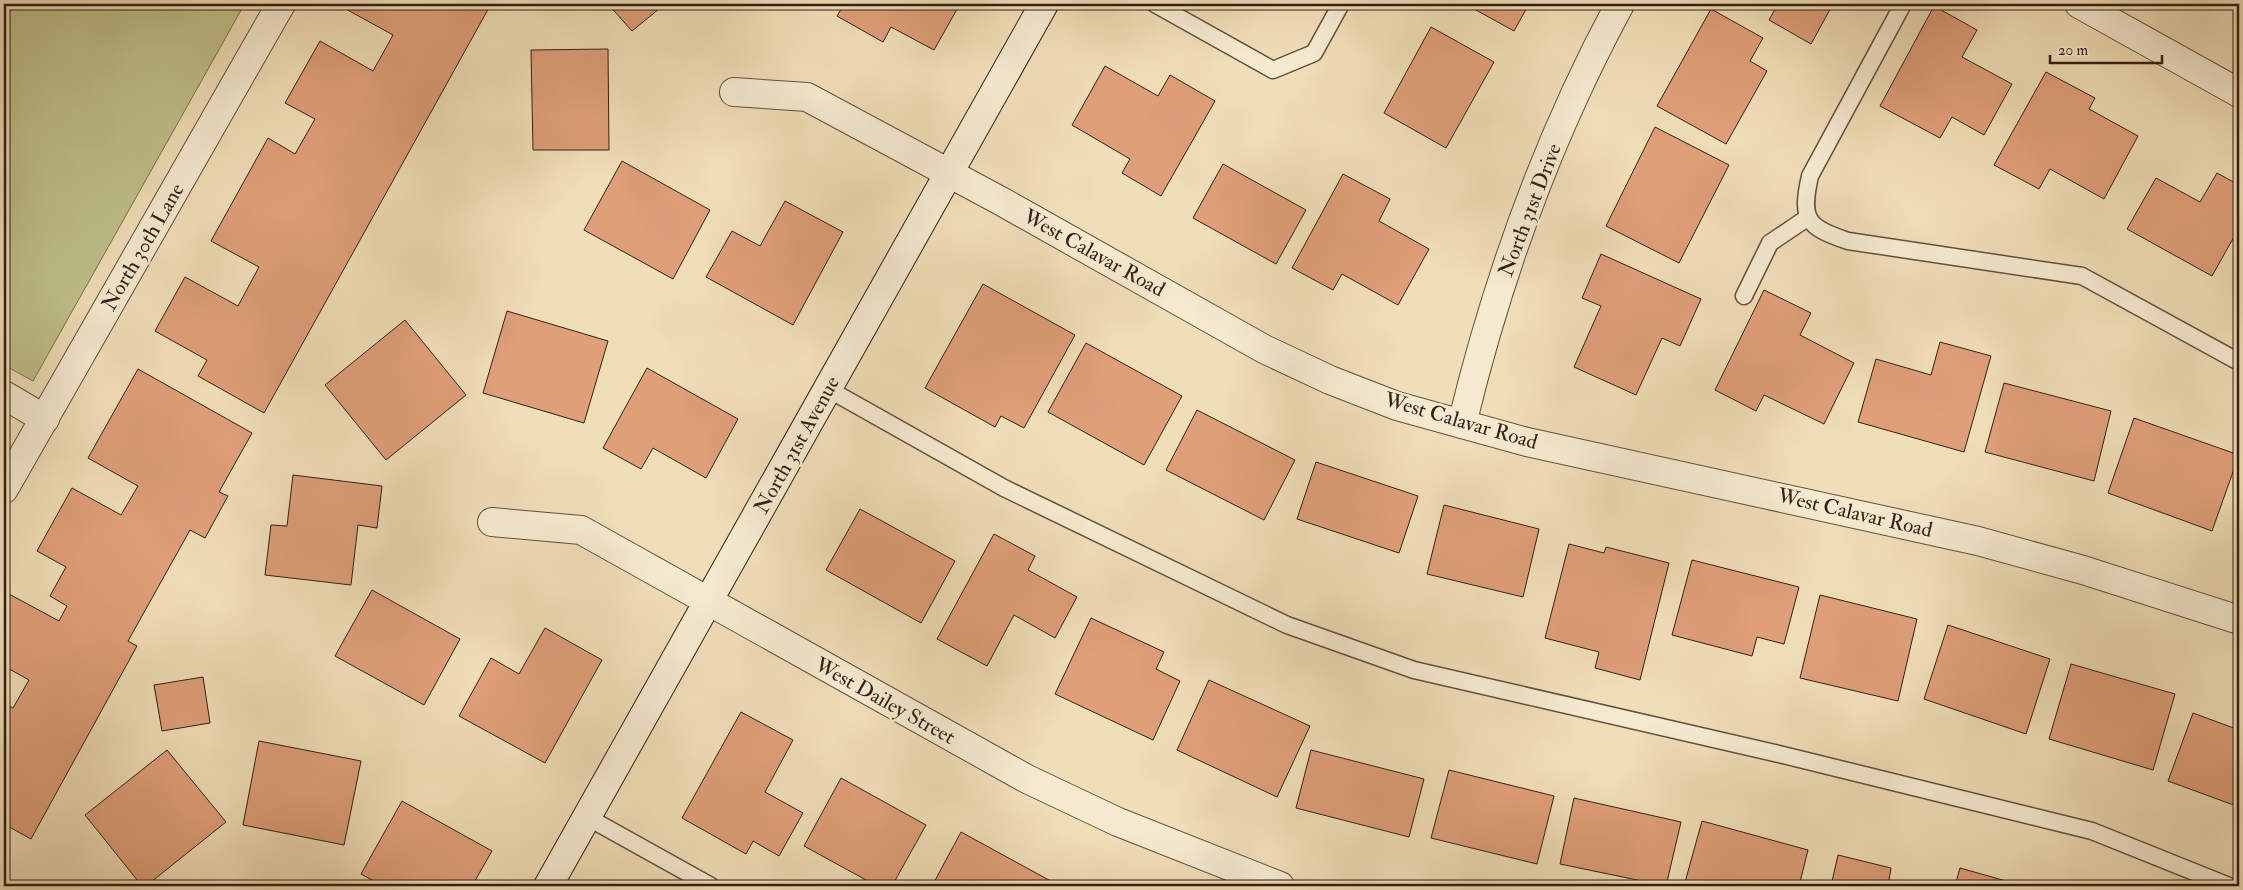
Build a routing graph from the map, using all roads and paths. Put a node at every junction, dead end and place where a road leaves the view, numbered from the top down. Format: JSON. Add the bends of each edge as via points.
{"nodes":[{"id":1,"x":281,"y":4,"type":"edge"},
{"id":2,"x":1044,"y":4,"type":"edge"},
{"id":3,"x":1154,"y":4,"type":"edge"},
{"id":4,"x":1341,"y":4,"type":"edge"},
{"id":5,"x":1620,"y":4,"type":"edge"},
{"id":6,"x":1903,"y":4,"type":"edge"},
{"id":7,"x":2079,"y":4,"type":"edge"},
{"id":8,"x":734,"y":92,"type":"dead end"},
{"id":9,"x":2239,"y":92,"type":"edge"},
{"id":10,"x":949,"y":173,"type":"junction"},
{"id":11,"x":1807,"y":218,"type":"junction"},
{"id":12,"x":1744,"y":296,"type":"dead end"},
{"id":13,"x":2239,"y":362,"type":"edge"},
{"id":14,"x":828,"y":389,"type":"junction"},
{"id":15,"x":4,"y":395,"type":"edge"},
{"id":16,"x":45,"y":419,"type":"junction"},
{"id":17,"x":1462,"y":424,"type":"junction"},
{"id":18,"x":4,"y":489,"type":"edge"},
{"id":19,"x":492,"y":522,"type":"dead end"},
{"id":20,"x":708,"y":601,"type":"junction"},
{"id":21,"x":2239,"y":620,"type":"edge"},
{"id":22,"x":587,"y":817,"type":"junction"},
{"id":23,"x":548,"y":886,"type":"edge"},
{"id":24,"x":711,"y":886,"type":"edge"},
{"id":25,"x":1280,"y":886,"type":"edge"},
{"id":26,"x":2229,"y":886,"type":"edge"}],
"edges":[{"from":1,"to":16,"type":"street","name":"North 30th Lane"},
{"from":2,"to":10,"type":"street","name":"North 31st Avenue"},
{"from":3,"to":4,"type":"lane","via":[[1273,70],[1314,54]]},
{"from":5,"to":17,"type":"street","name":"North 31st Drive","via":[[1591,60],[1516,241],[1474,374]]},
{"from":6,"to":11,"type":"lane","via":[[1810,176],[1805,196]]},
{"from":7,"to":9,"type":"street"},
{"from":8,"to":10,"type":"street","name":"West Calavar Road","via":[[807,97]]},
{"from":10,"to":14,"type":"street","name":"North 31st Avenue"},
{"from":10,"to":17,"type":"street","name":"West Calavar Road","via":[[1264,349],[1330,380],[1398,406]]},
{"from":11,"to":12,"type":"lane","via":[[1770,243]]},
{"from":11,"to":13,"type":"lane","via":[[1819,231],[1848,241],[2082,276]]},
{"from":14,"to":20,"type":"street","name":"North 31st Avenue"},
{"from":14,"to":26,"type":"lane","via":[[1004,488],[1251,608],[1287,625],[1405,667],[1783,755],[2092,832]]},
{"from":15,"to":16,"type":"street"},
{"from":16,"to":18,"type":"street","name":"North 30th Lane"},
{"from":17,"to":21,"type":"street","name":"West Calavar Road","via":[[1527,442],[1978,541],[2083,570]]},
{"from":19,"to":20,"type":"street","name":"West Dailey Street","via":[[581,530]]},
{"from":20,"to":22,"type":"street","name":"North 31st Avenue"},
{"from":20,"to":25,"type":"street","name":"West Dailey Street","via":[[1027,779],[1118,822]]},
{"from":22,"to":23,"type":"street","name":"North 31st Avenue"},
{"from":22,"to":24,"type":"lane"}]}
